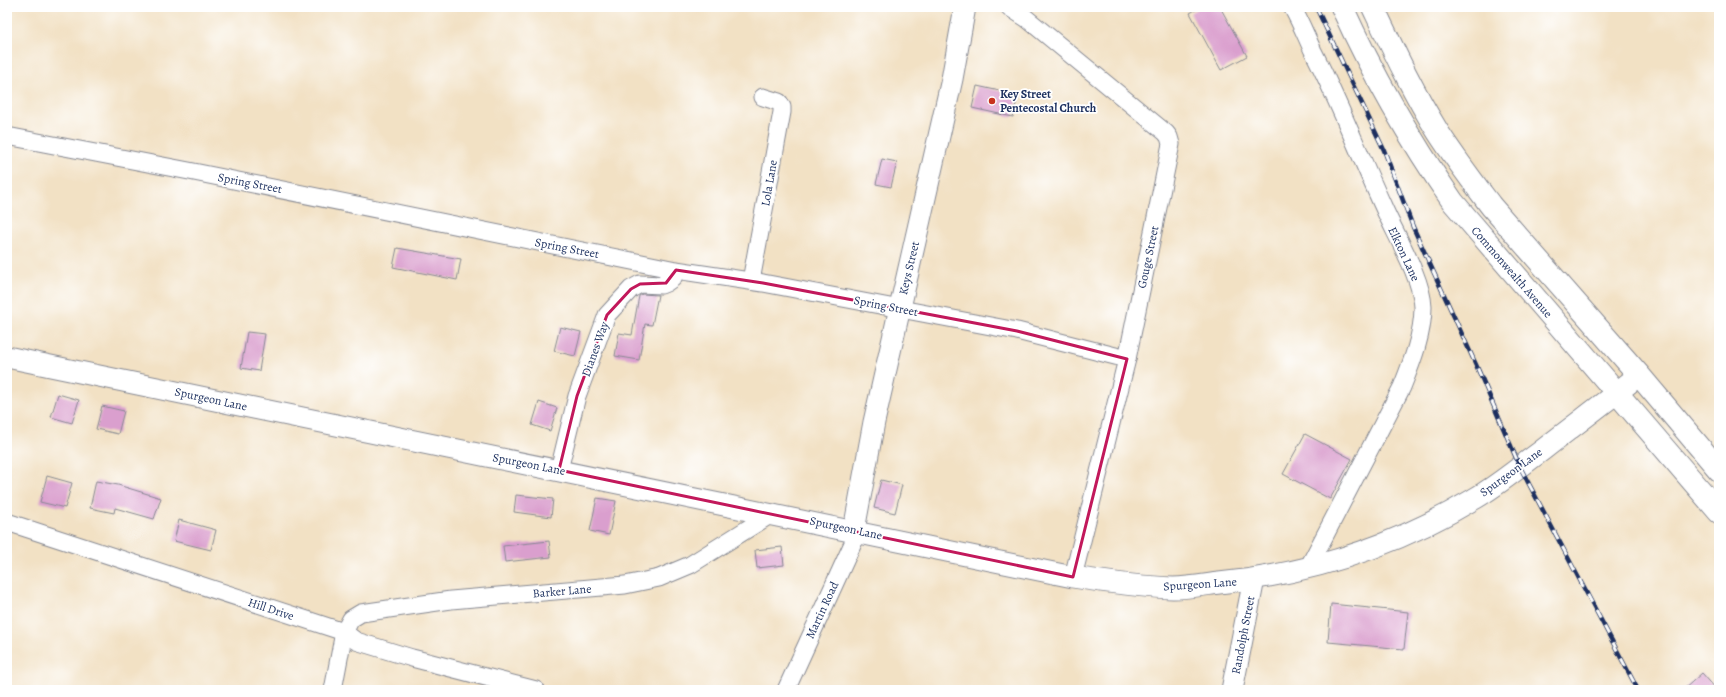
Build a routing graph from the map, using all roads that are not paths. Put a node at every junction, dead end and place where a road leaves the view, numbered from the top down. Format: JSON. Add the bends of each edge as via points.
{"nodes":[{"id":1,"x":965,"y":7,"type":"edge"},
{"id":2,"x":1009,"y":7,"type":"edge"},
{"id":3,"x":1292,"y":7,"type":"edge"},
{"id":4,"x":1342,"y":7,"type":"edge"},
{"id":5,"x":1373,"y":7,"type":"edge"},
{"id":6,"x":763,"y":97,"type":"dead end"},
{"id":7,"x":7,"y":136,"type":"edge"},
{"id":8,"x":1476,"y":186,"type":"junction"},
{"id":9,"x":1453,"y":202,"type":"junction"},
{"id":10,"x":676,"y":270,"type":"junction"},
{"id":11,"x":751,"y":281,"type":"junction"},
{"id":12,"x":900,"y":309,"type":"junction"},
{"id":13,"x":7,"y":357,"type":"edge"},
{"id":14,"x":1127,"y":359,"type":"junction"},
{"id":15,"x":1639,"y":375,"type":"junction"},
{"id":16,"x":1617,"y":393,"type":"junction"},
{"id":17,"x":559,"y":470,"type":"junction"},
{"id":18,"x":1719,"y":470,"type":"edge"},
{"id":19,"x":1719,"y":512,"type":"edge"},
{"id":20,"x":772,"y":513,"type":"junction"},
{"id":21,"x":7,"y":522,"type":"edge"},
{"id":22,"x":854,"y":530,"type":"junction"},
{"id":23,"x":1308,"y":568,"type":"junction"},
{"id":24,"x":1073,"y":577,"type":"junction"},
{"id":25,"x":1254,"y":579,"type":"junction"},
{"id":26,"x":344,"y":632,"type":"junction"},
{"id":27,"x":332,"y":690,"type":"edge"},
{"id":28,"x":536,"y":690,"type":"edge"},
{"id":29,"x":786,"y":690,"type":"edge"},
{"id":30,"x":1232,"y":690,"type":"edge"}],
"edges":[{"from":1,"to":12,"type":"street","name":"Keys Street","via":[[952,78]]},
{"from":2,"to":14,"type":"street","name":"Gouge Street","via":[[1026,18],[1169,137],[1171,144]]},
{"from":3,"to":23,"type":"street","name":"Elkton Lane","via":[[1414,271],[1423,308],[1419,337],[1402,387]]},
{"from":4,"to":9,"type":"highway","name":"Commonwealth Avenue","via":[[1398,117]]},
{"from":5,"to":8,"type":"highway","via":[[1438,132]]},
{"from":6,"to":11,"type":"street","name":"Lola Lane","via":[[779,102],[782,112]]},
{"from":7,"to":10,"type":"street","name":"Spring Street"},
{"from":8,"to":9,"type":"highway"},
{"from":8,"to":15,"type":"highway"},
{"from":9,"to":16,"type":"highway","name":"Commonwealth Avenue"},
{"from":10,"to":11,"type":"street","name":"Spring Street"},
{"from":10,"to":17,"type":"street","name":"Dianes Way","via":[[673,278],[666,283],[640,284],[631,289],[607,315],[577,396]]},
{"from":11,"to":12,"type":"street","name":"Spring Street"},
{"from":12,"to":14,"type":"street","name":"Spring Street","via":[[1017,331]]},
{"from":12,"to":22,"type":"street","name":"Keys Street","via":[[874,422]]},
{"from":13,"to":17,"type":"street","name":"Spurgeon Lane"},
{"from":14,"to":24,"type":"street","name":"Gouge Street"},
{"from":15,"to":16,"type":"street","name":"Spurgeon Lane"},
{"from":15,"to":18,"type":"highway"},
{"from":16,"to":19,"type":"highway","name":"Commonwealth Avenue"},
{"from":16,"to":23,"type":"street","name":"Spurgeon Lane","via":[[1468,503],[1388,543]]},
{"from":17,"to":20,"type":"street","name":"Spurgeon Lane"},
{"from":20,"to":22,"type":"street","name":"Spurgeon Lane"},
{"from":20,"to":26,"type":"street","name":"Barker Lane","via":[[690,565],[659,578],[625,585],[451,600],[374,610],[351,619]]},
{"from":21,"to":26,"type":"street","name":"Hill Drive"},
{"from":22,"to":24,"type":"street","name":"Spurgeon Lane"},
{"from":22,"to":29,"type":"street","name":"Martin Road","via":[[854,541]]},
{"from":23,"to":25,"type":"street","name":"Spurgeon Lane"},
{"from":24,"to":25,"type":"street","name":"Spurgeon Lane","via":[[1116,584],[1174,588]]},
{"from":25,"to":30,"type":"street","name":"Randolph Street"},
{"from":26,"to":27,"type":"street"},
{"from":26,"to":28,"type":"street","name":"Hill Drive","via":[[356,641],[412,658]]}]}
